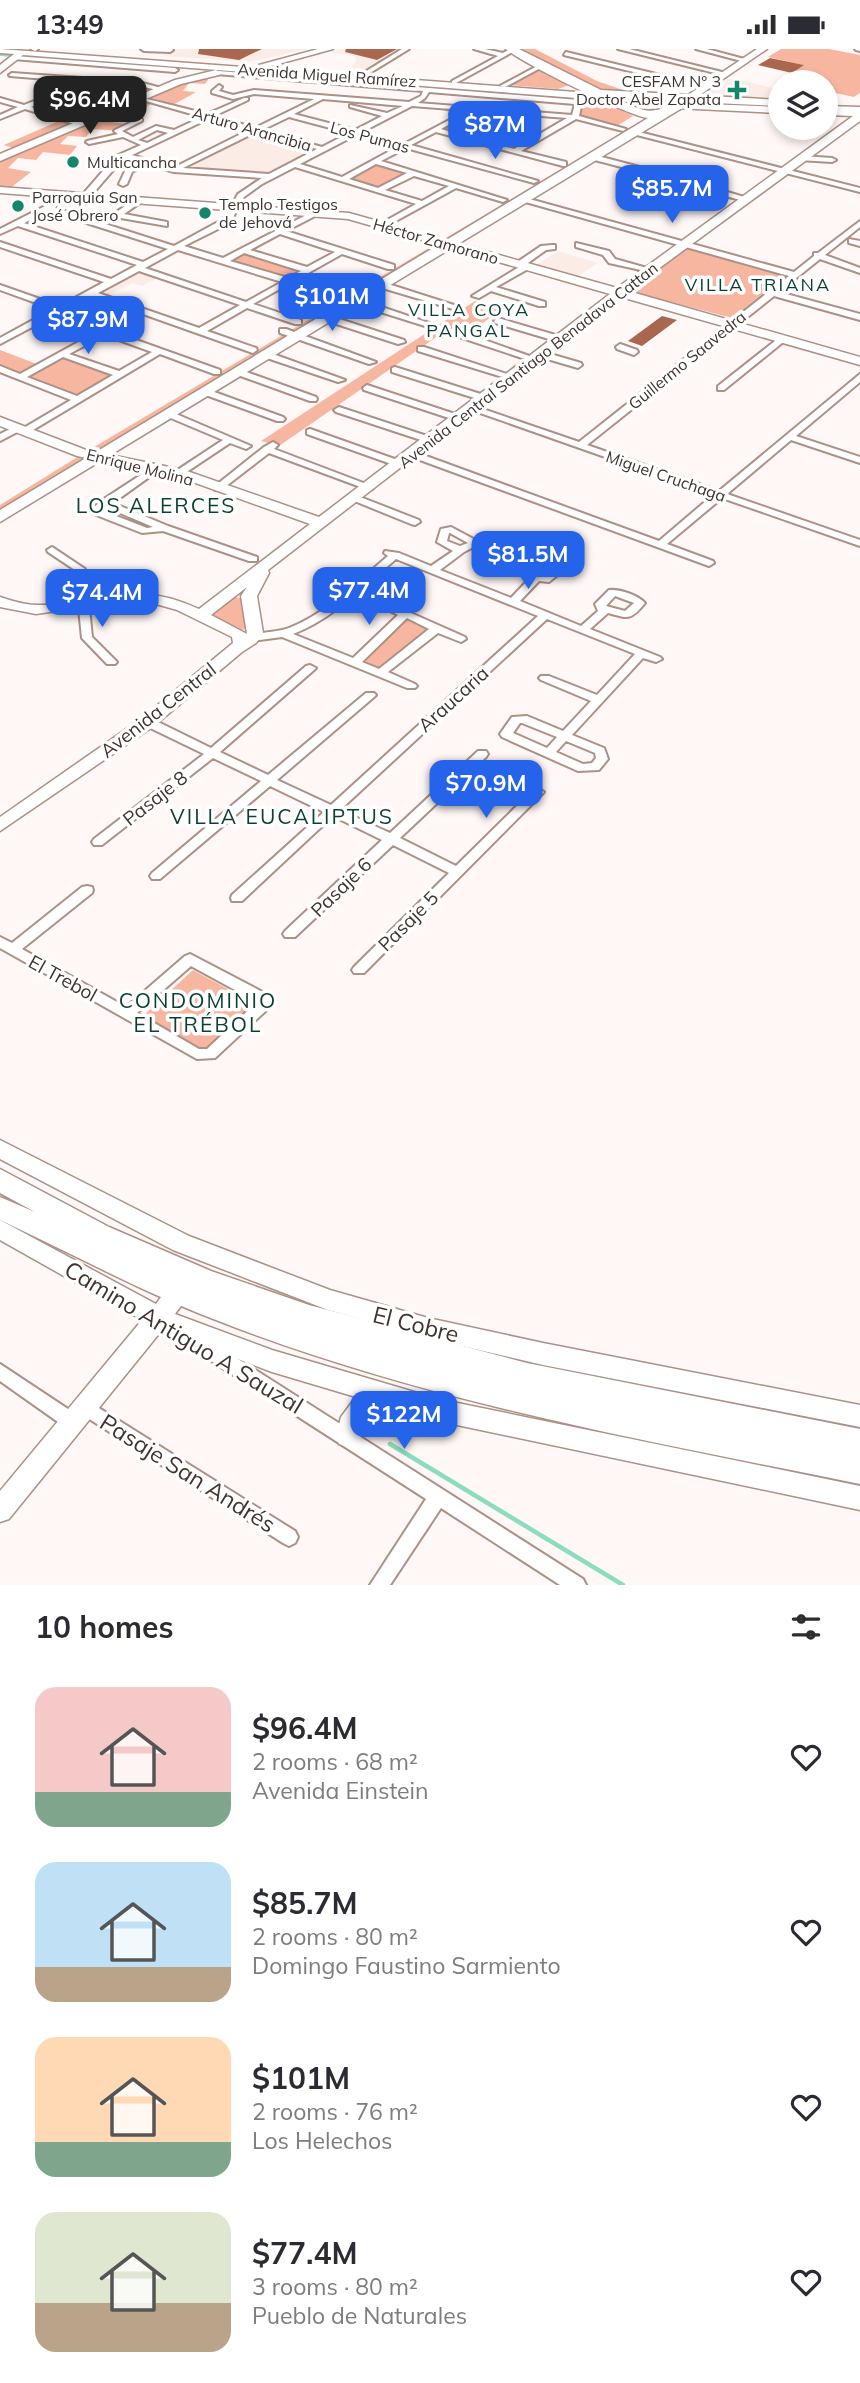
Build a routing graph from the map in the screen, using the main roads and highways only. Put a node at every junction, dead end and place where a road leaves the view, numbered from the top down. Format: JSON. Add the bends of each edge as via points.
{"nodes":[{"id":1,"x":511,"y":51,"type":"edge"},
{"id":2,"x":554,"y":58,"type":"junction"},
{"id":3,"x":568,"y":78,"type":"junction"},
{"id":4,"x":562,"y":90,"type":"road end"},
{"id":5,"x":599,"y":95,"type":"junction"},
{"id":6,"x":680,"y":102,"type":"junction"},
{"id":7,"x":768,"y":106,"type":"edge"},
{"id":8,"x":838,"y":110,"type":"edge"},
{"id":9,"x":860,"y":111,"type":"edge"},
{"id":10,"x":645,"y":115,"type":"junction"},
{"id":11,"x":662,"y":116,"type":"junction"},
{"id":12,"x":629,"y":131,"type":"junction"},
{"id":13,"x":441,"y":243,"type":"junction"},
{"id":14,"x":293,"y":330,"type":"junction"},
{"id":15,"x":260,"y":352,"type":"junction"},
{"id":16,"x":0,"y":504,"type":"edge"},
{"id":17,"x":0,"y":517,"type":"edge"},
{"id":18,"x":0,"y":1180,"type":"edge"},
{"id":19,"x":0,"y":1208,"type":"edge"},
{"id":20,"x":187,"y":1283,"type":"junction"},
{"id":21,"x":860,"y":1443,"type":"edge"},
{"id":22,"x":860,"y":1469,"type":"edge"}],
"edges":[{"from":1,"to":2,"type":"main road"},
{"from":2,"to":3,"type":"main road"},
{"from":2,"to":6,"type":"main road","via":[[609,83]]},
{"from":3,"to":4,"type":"main road","via":[[572,85]]},
{"from":3,"to":5,"type":"main road"},
{"from":5,"to":6,"type":"main road","name":"Avenida Miguel Ramírez"},
{"from":5,"to":10,"type":"main road"},
{"from":6,"to":7,"type":"main road","name":"Avenida Miguel Ramírez"},
{"from":6,"to":10,"type":"main road"},
{"from":6,"to":11,"type":"main road"},
{"from":8,"to":9,"type":"main road"},
{"from":10,"to":11,"type":"main road"},
{"from":10,"to":12,"type":"main road"},
{"from":11,"to":12,"type":"main road"},
{"from":12,"to":13,"type":"main road","via":[[525,199]]},
{"from":12,"to":13,"type":"main road","via":[[534,181]]},
{"from":13,"to":14,"type":"main road","via":[[391,267]]},
{"from":13,"to":14,"type":"main road","via":[[327,318]]},
{"from":14,"to":15,"type":"main road"},
{"from":15,"to":16,"type":"main road","via":[[217,372]]},
{"from":15,"to":17,"type":"main road","via":[[238,372]]},
{"from":18,"to":20,"type":"main road"},
{"from":19,"to":20,"type":"main road"},
{"from":20,"to":21,"type":"main road","via":[[485,1367]]},
{"from":20,"to":22,"type":"main road","via":[[223,1311],[401,1370],[587,1415]]}]}
